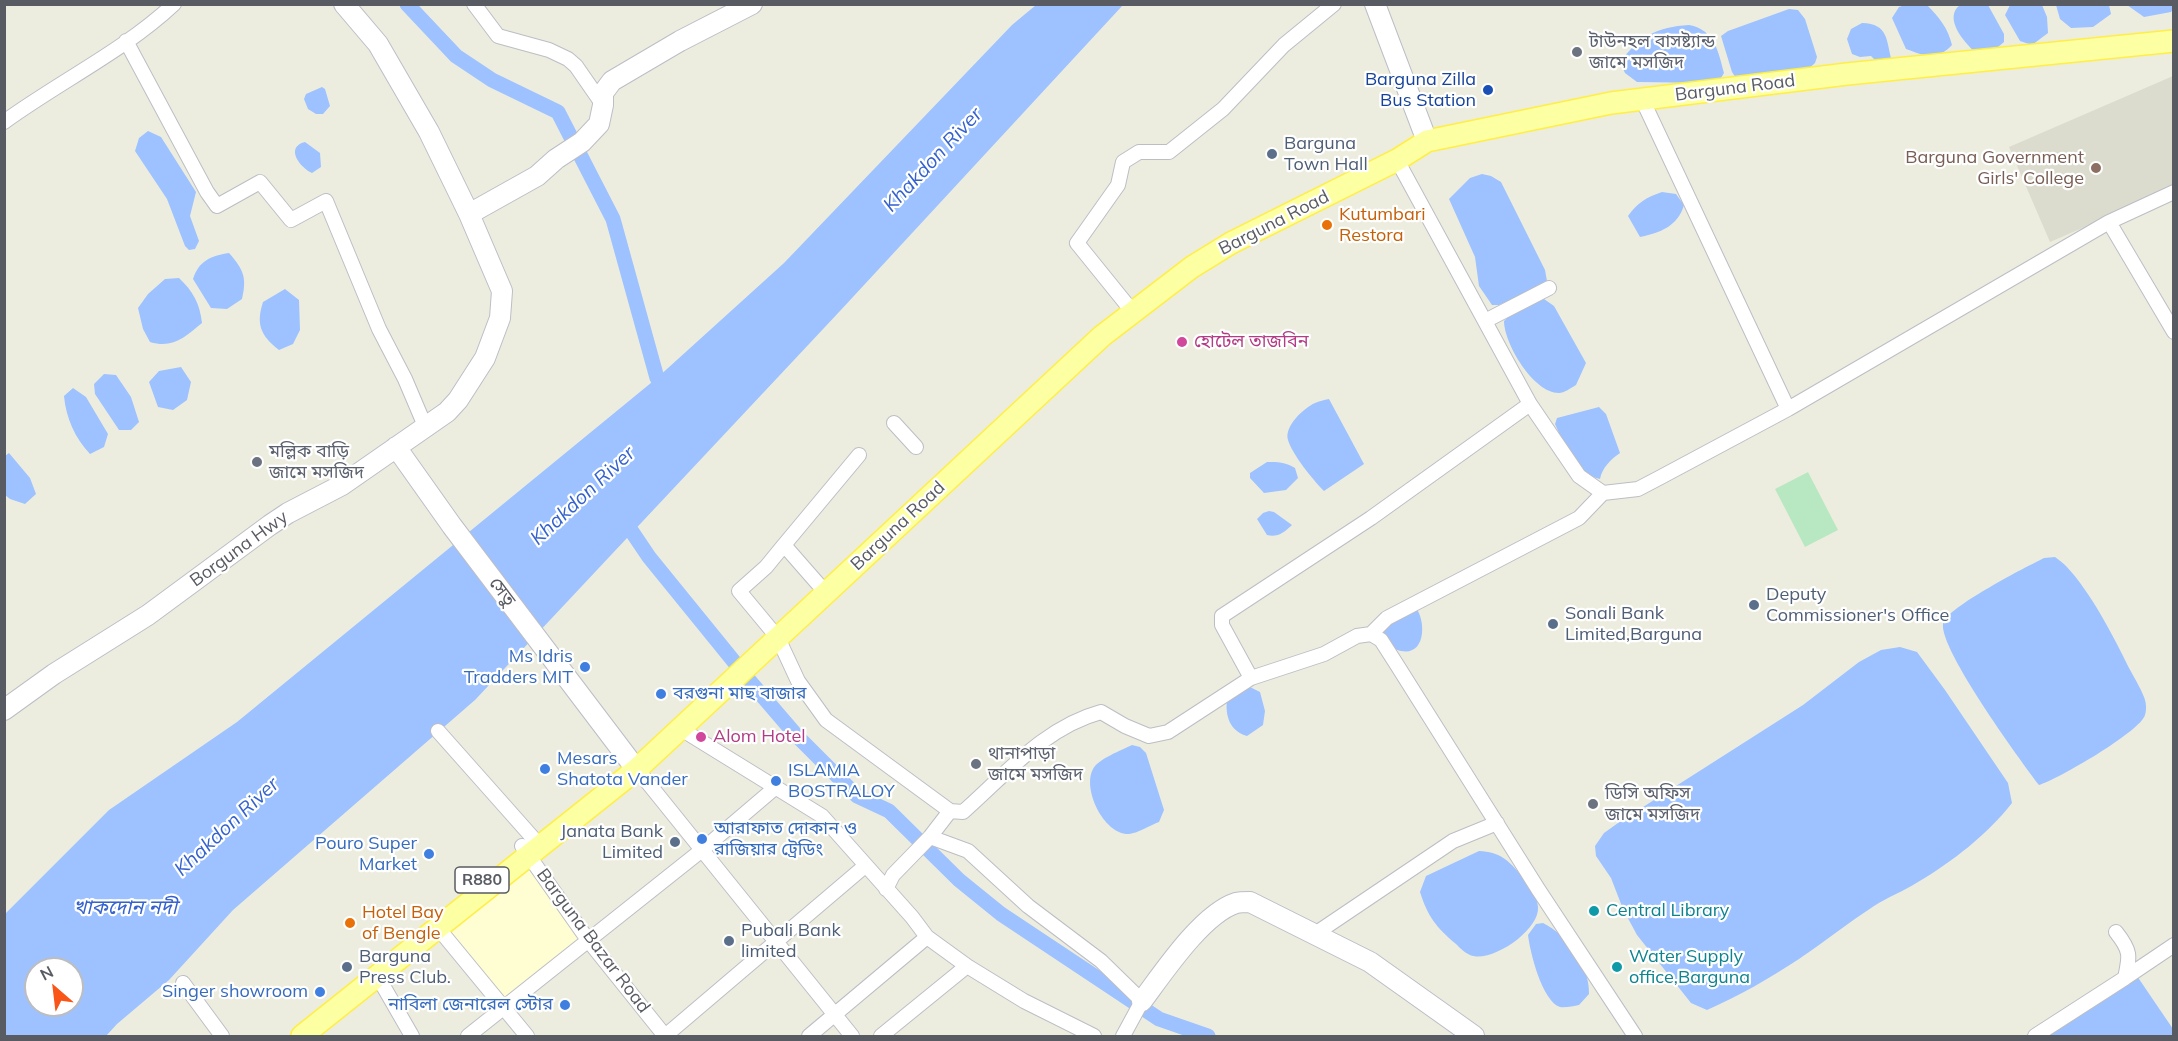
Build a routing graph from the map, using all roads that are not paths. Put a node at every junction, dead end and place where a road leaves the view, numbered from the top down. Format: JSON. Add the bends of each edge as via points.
{"nodes":[{"id":1,"x":174,"y":4,"type":"edge"},
{"id":2,"x":344,"y":4,"type":"edge"},
{"id":3,"x":474,"y":4,"type":"edge"},
{"id":4,"x":752,"y":4,"type":"edge"},
{"id":5,"x":1334,"y":4,"type":"edge"},
{"id":6,"x":1375,"y":4,"type":"edge"},
{"id":7,"x":1316,"y":10,"type":"edge"},
{"id":8,"x":126,"y":41,"type":"junction"},
{"id":9,"x":2174,"y":41,"type":"edge"},
{"id":10,"x":1641,"y":99,"type":"junction"},
{"id":11,"x":603,"y":105,"type":"junction"},
{"id":12,"x":4,"y":122,"type":"edge"},
{"id":13,"x":1427,"y":141,"type":"junction"},
{"id":14,"x":1398,"y":160,"type":"junction"},
{"id":15,"x":2174,"y":192,"type":"edge"},
{"id":16,"x":469,"y":213,"type":"junction"},
{"id":17,"x":2109,"y":222,"type":"junction"},
{"id":18,"x":1549,"y":288,"type":"dead end"},
{"id":19,"x":1132,"y":311,"type":"junction"},
{"id":20,"x":1485,"y":321,"type":"junction"},
{"id":21,"x":2174,"y":332,"type":"edge"},
{"id":22,"x":1530,"y":404,"type":"junction"},
{"id":23,"x":1788,"y":409,"type":"junction"},
{"id":24,"x":894,"y":423,"type":"dead end"},
{"id":25,"x":426,"y":426,"type":"junction"},
{"id":26,"x":396,"y":447,"type":"junction"},
{"id":27,"x":916,"y":447,"type":"dead end"},
{"id":28,"x":859,"y":455,"type":"dead end"},
{"id":29,"x":1603,"y":493,"type":"junction"},
{"id":30,"x":784,"y":545,"type":"junction"},
{"id":31,"x":826,"y":593,"type":"junction"},
{"id":32,"x":1371,"y":634,"type":"junction"},
{"id":33,"x":778,"y":638,"type":"junction"},
{"id":34,"x":1251,"y":678,"type":"junction"},
{"id":35,"x":4,"y":710,"type":"edge"},
{"id":36,"x":681,"y":729,"type":"junction"},
{"id":37,"x":438,"y":731,"type":"dead end"},
{"id":38,"x":634,"y":765,"type":"junction"},
{"id":39,"x":776,"y":786,"type":"junction"},
{"id":40,"x":950,"y":811,"type":"junction"},
{"id":41,"x":1497,"y":823,"type":"junction"},
{"id":42,"x":930,"y":837,"type":"junction"},
{"id":43,"x":528,"y":846,"type":"junction"},
{"id":44,"x":702,"y":850,"type":"junction"},
{"id":45,"x":865,"y":866,"type":"junction"},
{"id":46,"x":886,"y":889,"type":"junction"},
{"id":47,"x":438,"y":928,"type":"junction"},
{"id":48,"x":2116,"y":932,"type":"dead end"},
{"id":49,"x":1315,"y":934,"type":"junction"},
{"id":50,"x":927,"y":937,"type":"junction"},
{"id":51,"x":588,"y":939,"type":"junction"},
{"id":52,"x":775,"y":941,"type":"junction"},
{"id":53,"x":2174,"y":945,"type":"edge"},
{"id":54,"x":968,"y":966,"type":"junction"},
{"id":55,"x":378,"y":977,"type":"junction"},
{"id":56,"x":2125,"y":978,"type":"junction"},
{"id":57,"x":183,"y":983,"type":"dead end"},
{"id":58,"x":1142,"y":1001,"type":"junction"},
{"id":59,"x":505,"y":1008,"type":"junction"},
{"id":60,"x":834,"y":1016,"type":"junction"},
{"id":61,"x":222,"y":1036,"type":"edge"},
{"id":62,"x":288,"y":1036,"type":"edge"},
{"id":63,"x":302,"y":1036,"type":"edge"},
{"id":64,"x":412,"y":1036,"type":"edge"},
{"id":65,"x":468,"y":1036,"type":"edge"},
{"id":66,"x":527,"y":1036,"type":"edge"},
{"id":67,"x":665,"y":1036,"type":"edge"},
{"id":68,"x":809,"y":1036,"type":"edge"},
{"id":69,"x":852,"y":1036,"type":"edge"},
{"id":70,"x":881,"y":1036,"type":"edge"},
{"id":71,"x":1094,"y":1036,"type":"edge"},
{"id":72,"x":1124,"y":1036,"type":"edge"},
{"id":73,"x":1474,"y":1036,"type":"edge"},
{"id":74,"x":1635,"y":1036,"type":"edge"},
{"id":75,"x":2035,"y":1036,"type":"edge"}],
"edges":[{"from":1,"to":8,"type":"street"},
{"from":2,"to":16,"type":"street","name":"Borguna Hwy","via":[[378,44],[429,132]]},
{"from":3,"to":11,"type":"street","via":[[498,36],[568,58]]},
{"from":4,"to":11,"type":"street","via":[[612,81],[603,93]]},
{"from":5,"to":7,"type":"street"},
{"from":6,"to":13,"type":"street"},
{"from":7,"to":19,"type":"street","via":[[1223,109],[1167,153],[1139,152],[1123,162],[1118,185],[1077,243]]},
{"from":8,"to":12,"type":"street"},
{"from":8,"to":25,"type":"street","via":[[217,206],[260,182],[291,220],[326,201],[379,329]]},
{"from":9,"to":10,"type":"main road","name":"Barguna Road","number":"R880"},
{"from":10,"to":13,"type":"main road","name":"Barguna Road","number":"R880"},
{"from":10,"to":23,"type":"street"},
{"from":11,"to":16,"type":"street","via":[[599,124],[582,142],[537,176]]},
{"from":13,"to":14,"type":"main road","name":"Barguna Road","number":"R880"},
{"from":14,"to":19,"type":"main road","name":"Barguna Road","number":"R880","via":[[1231,243]]},
{"from":14,"to":20,"type":"street"},
{"from":15,"to":17,"type":"street"},
{"from":16,"to":25,"type":"street","name":"Borguna Hwy","via":[[501,291],[500,318],[485,358],[458,400]]},
{"from":17,"to":21,"type":"street"},
{"from":17,"to":23,"type":"street"},
{"from":18,"to":20,"type":"street"},
{"from":19,"to":31,"type":"main road","name":"Barguna Road","number":"R880"},
{"from":20,"to":22,"type":"street"},
{"from":22,"to":29,"type":"street","via":[[1579,476]]},
{"from":22,"to":34,"type":"street","via":[[1371,518],[1222,616],[1222,625]]},
{"from":23,"to":29,"type":"street","via":[[1638,489]]},
{"from":24,"to":27,"type":"street"},
{"from":25,"to":26,"type":"street","name":"Borguna Hwy"},
{"from":26,"to":35,"type":"street","name":"Borguna Hwy","via":[[342,485],[270,525],[156,609]]},
{"from":26,"to":38,"type":"street","name":"সেতু"},
{"from":28,"to":30,"type":"street"},
{"from":29,"to":32,"type":"street","via":[[1579,518],[1387,618]]},
{"from":30,"to":31,"type":"street"},
{"from":30,"to":33,"type":"street","via":[[739,591]]},
{"from":31,"to":33,"type":"main road","name":"Barguna Road","number":"R880"},
{"from":32,"to":34,"type":"street","via":[[1356,636],[1324,654]]},
{"from":32,"to":41,"type":"street","via":[[1381,640],[1398,665]]},
{"from":33,"to":36,"type":"main road","name":"Barguna Road","number":"R880"},
{"from":33,"to":40,"type":"street","via":[[798,681],[826,720]]},
{"from":34,"to":40,"type":"street","via":[[1168,732],[1149,736],[1101,712],[1083,717],[1038,744],[963,812]]},
{"from":36,"to":38,"type":"main road","name":"Barguna Road","number":"R880"},
{"from":36,"to":39,"type":"street"},
{"from":37,"to":43,"type":"street","name":"Barguna Bazar Road"},
{"from":38,"to":43,"type":"main road","name":"Barguna Road","number":"R880"},
{"from":38,"to":44,"type":"street"},
{"from":39,"to":44,"type":"street"},
{"from":39,"to":45,"type":"street","via":[[822,816]]},
{"from":40,"to":42,"type":"street"},
{"from":41,"to":49,"type":"street","via":[[1454,841]]},
{"from":41,"to":74,"type":"street"},
{"from":42,"to":46,"type":"street","via":[[893,875]]},
{"from":42,"to":58,"type":"street","via":[[968,851],[1028,906],[1101,960]]},
{"from":43,"to":47,"type":"main road","name":"Barguna Road","number":"R880"},
{"from":43,"to":51,"type":"street","name":"Barguna Bazar Road"},
{"from":43,"to":62,"type":"main road","name":"Barguna Road","number":"R880","via":[[375,971]]},
{"from":44,"to":51,"type":"street"},
{"from":44,"to":52,"type":"street"},
{"from":45,"to":46,"type":"street"},
{"from":45,"to":52,"type":"street"},
{"from":46,"to":50,"type":"street"},
{"from":47,"to":55,"type":"main road","name":"Barguna Road","number":"R880"},
{"from":47,"to":59,"type":"street"},
{"from":48,"to":56,"type":"street","via":[[2130,957]]},
{"from":49,"to":58,"type":"street","via":[[1250,902],[1236,903],[1186,942]]},
{"from":49,"to":73,"type":"street","via":[[1370,962]]},
{"from":50,"to":54,"type":"street"},
{"from":50,"to":60,"type":"street"},
{"from":51,"to":59,"type":"street"},
{"from":51,"to":67,"type":"street","name":"Barguna Bazar Road"},
{"from":52,"to":60,"type":"street"},
{"from":52,"to":67,"type":"street"},
{"from":53,"to":56,"type":"street"},
{"from":54,"to":70,"type":"street"},
{"from":54,"to":71,"type":"street","via":[[1024,1001]]},
{"from":55,"to":63,"type":"main road","name":"Barguna Road","number":"R880"},
{"from":55,"to":64,"type":"street"},
{"from":56,"to":75,"type":"street"},
{"from":57,"to":61,"type":"street"},
{"from":58,"to":72,"type":"street"},
{"from":59,"to":65,"type":"street"},
{"from":59,"to":66,"type":"street"},
{"from":60,"to":68,"type":"street"},
{"from":60,"to":69,"type":"street"}]}
